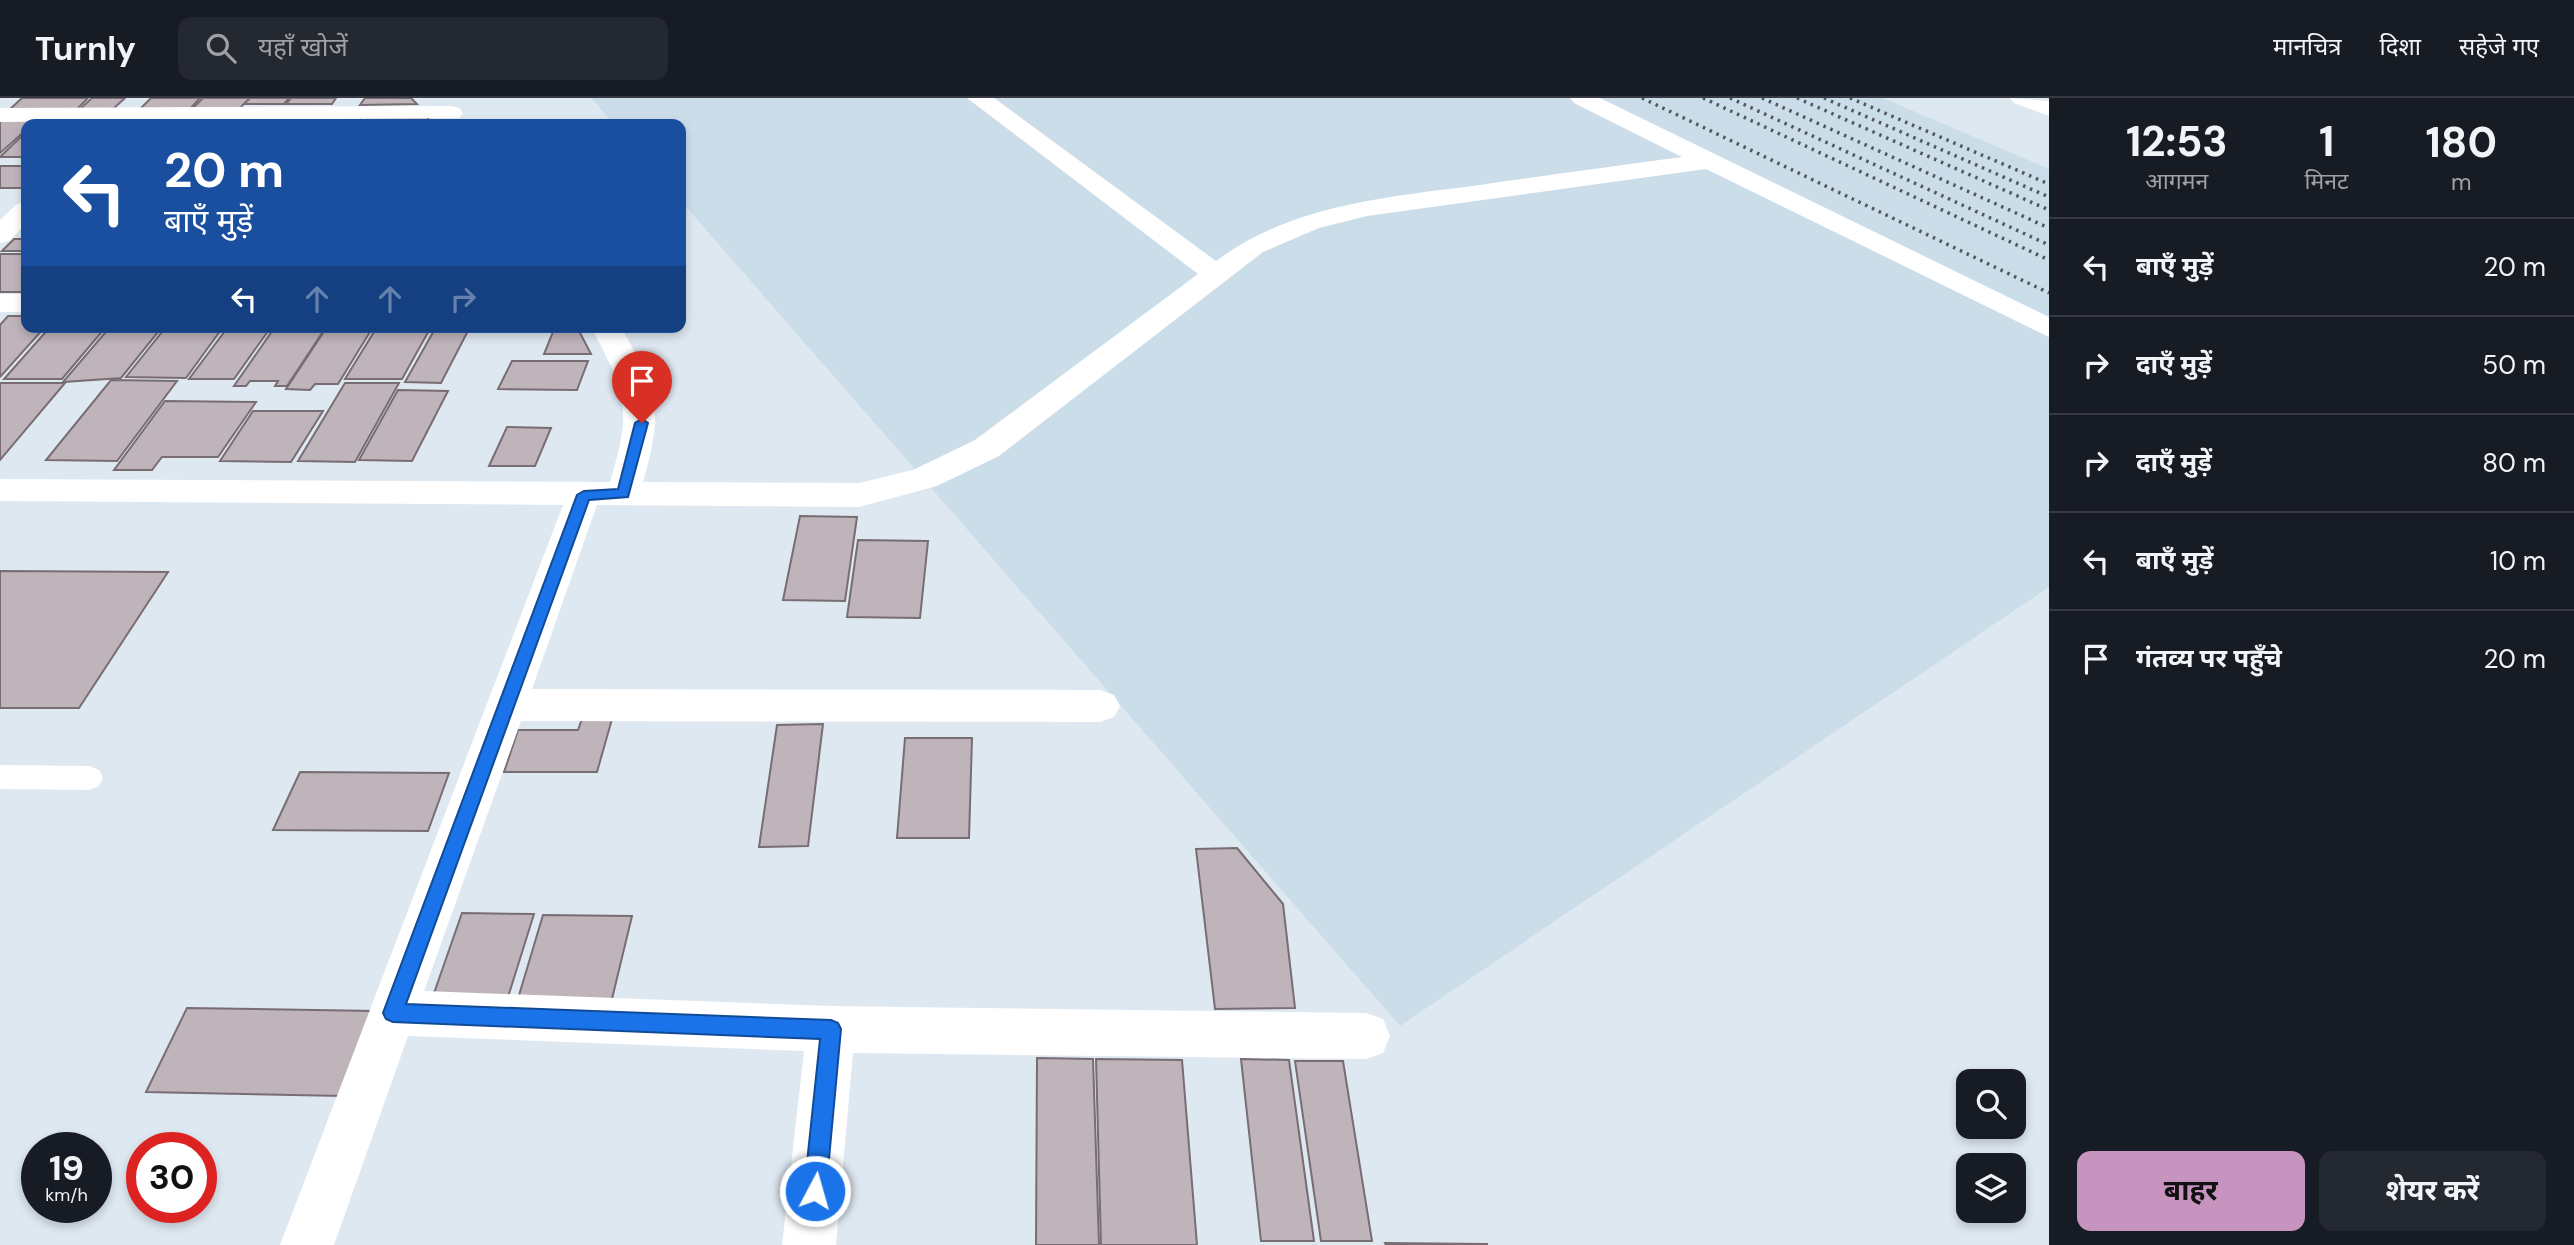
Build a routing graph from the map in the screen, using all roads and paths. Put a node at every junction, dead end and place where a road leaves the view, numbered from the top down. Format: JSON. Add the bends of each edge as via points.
{"nodes":[{"id":1,"x":979,"y":98,"type":"edge"},
{"id":2,"x":1582,"y":98,"type":"edge"},
{"id":3,"x":2022,"y":98,"type":"edge"},
{"id":4,"x":2049,"y":109,"type":"edge"},
{"id":5,"x":127,"y":112,"type":"edge"},
{"id":6,"x":450,"y":112,"type":"edge"},
{"id":7,"x":0,"y":115,"type":"edge"},
{"id":8,"x":1706,"y":161,"type":"junction"},
{"id":9,"x":21,"y":215,"type":"edge"},
{"id":10,"x":0,"y":235,"type":"edge"},
{"id":11,"x":1215,"y":273,"type":"junction"},
{"id":12,"x":0,"y":303,"type":"edge"},
{"id":13,"x":21,"y":303,"type":"edge"},
{"id":14,"x":2049,"y":328,"type":"edge"},
{"id":15,"x":609,"y":333,"type":"edge"},
{"id":16,"x":0,"y":490,"type":"edge"},
{"id":17,"x":604,"y":495,"type":"junction"},
{"id":18,"x":509,"y":705,"type":"junction"},
{"id":19,"x":1100,"y":706,"type":"dead end"},
{"id":20,"x":0,"y":777,"type":"edge"},
{"id":21,"x":89,"y":778,"type":"dead end"},
{"id":22,"x":393,"y":1013,"type":"junction"},
{"id":23,"x":831,"y":1029,"type":"junction"},
{"id":24,"x":1366,"y":1036,"type":"dead end"},
{"id":25,"x":307,"y":1245,"type":"edge"},
{"id":26,"x":809,"y":1245,"type":"edge"}],
"edges":[{"from":1,"to":11,"type":"street"},
{"from":2,"to":8,"type":"street"},
{"from":3,"to":4,"type":"street"},
{"from":5,"to":6,"type":"street"},
{"from":5,"to":7,"type":"street"},
{"from":8,"to":11,"type":"street","via":[[1367,208],[1310,222],[1253,246]]},
{"from":8,"to":14,"type":"street"},
{"from":9,"to":10,"type":"street"},
{"from":11,"to":17,"type":"street","via":[[987,448],[947,471],[905,487],[859,495]]},
{"from":12,"to":13,"type":"street"},
{"from":15,"to":17,"type":"street","via":[[629,370],[642,423]]},
{"from":16,"to":17,"type":"street"},
{"from":17,"to":18,"type":"street"},
{"from":18,"to":19,"type":"street"},
{"from":18,"to":22,"type":"street"},
{"from":20,"to":21,"type":"lane"},
{"from":22,"to":23,"type":"street"},
{"from":22,"to":25,"type":"street"},
{"from":23,"to":24,"type":"street"},
{"from":23,"to":26,"type":"street"}]}
